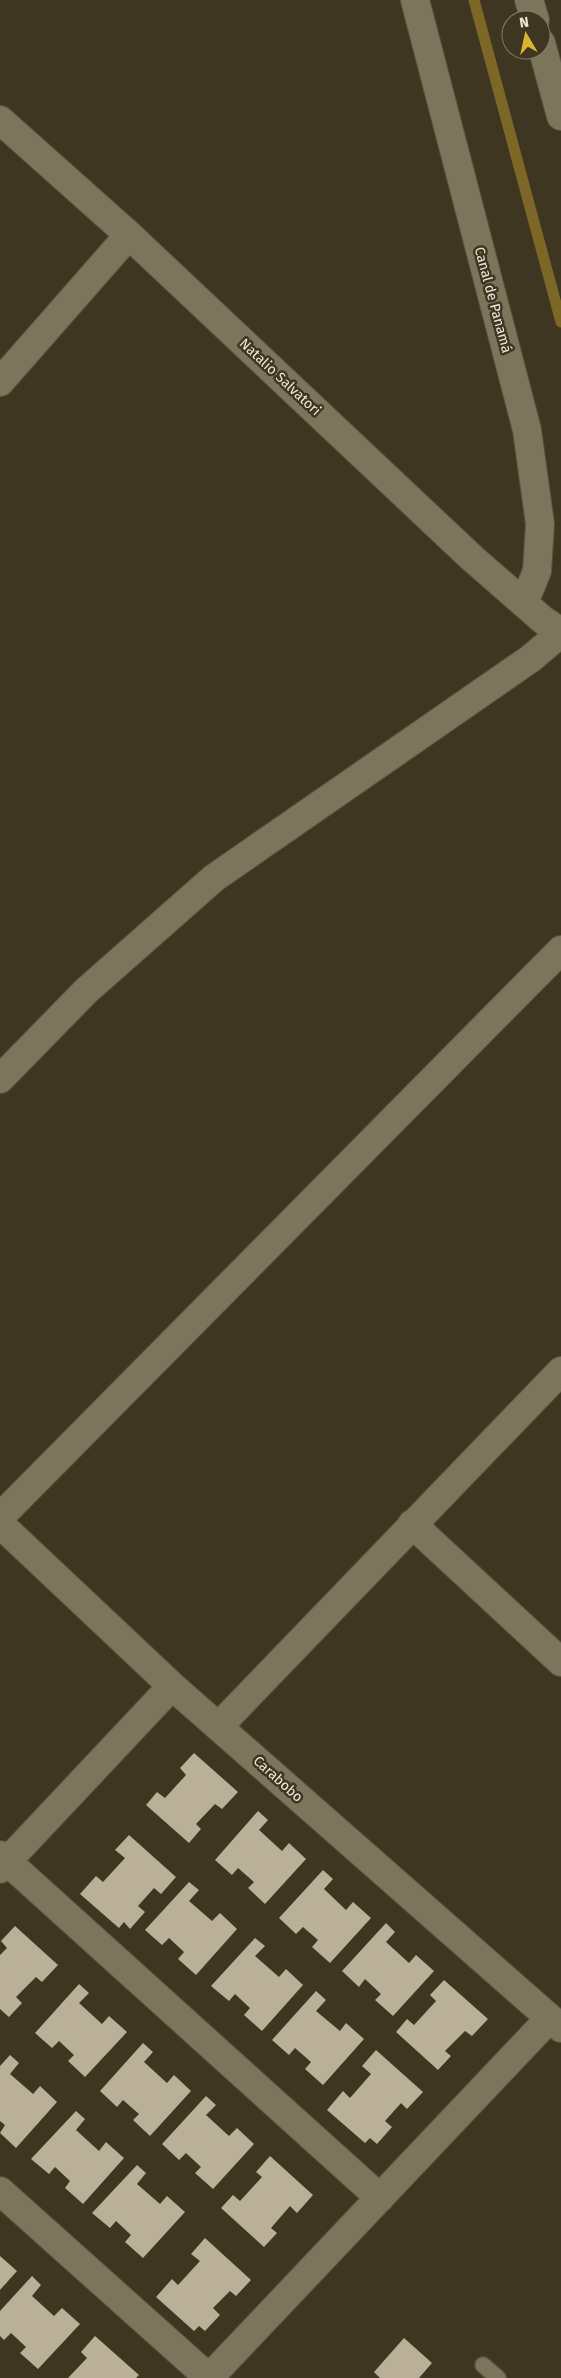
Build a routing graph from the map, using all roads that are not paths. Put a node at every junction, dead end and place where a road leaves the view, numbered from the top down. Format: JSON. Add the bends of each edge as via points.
{"nodes":[{"id":1,"x":415,"y":0,"type":"edge"},
{"id":2,"x":546,"y":60,"type":"edge"},
{"id":3,"x":561,"y":116,"type":"edge"},
{"id":4,"x":0,"y":120,"type":"edge"},
{"id":5,"x":129,"y":235,"type":"junction"},
{"id":6,"x":0,"y":382,"type":"edge"},
{"id":7,"x":524,"y":603,"type":"junction"},
{"id":8,"x":561,"y":633,"type":"edge"},
{"id":9,"x":561,"y":950,"type":"edge"},
{"id":10,"x":0,"y":1079,"type":"edge"},
{"id":11,"x":561,"y":1371,"type":"edge"},
{"id":12,"x":0,"y":1517,"type":"edge"},
{"id":13,"x":0,"y":1524,"type":"edge"},
{"id":14,"x":412,"y":1524,"type":"junction"},
{"id":15,"x":561,"y":1662,"type":"edge"},
{"id":16,"x":172,"y":1686,"type":"junction"},
{"id":17,"x":219,"y":1726,"type":"junction"},
{"id":18,"x":2,"y":1862,"type":"edge"},
{"id":19,"x":555,"y":2024,"type":"edge"},
{"id":20,"x":0,"y":2191,"type":"edge"},
{"id":21,"x":380,"y":2198,"type":"junction"},
{"id":22,"x":483,"y":2365,"type":"dead end"},
{"id":23,"x":209,"y":2378,"type":"edge"},
{"id":24,"x":498,"y":2378,"type":"edge"}],
"edges":[{"from":1,"to":7,"type":"street","name":"Canal de Panamá","via":[[528,430],[540,524],[537,571]]},
{"from":2,"to":3,"type":"street"},
{"from":4,"to":5,"type":"street","name":"Natalio Salvatori"},
{"from":5,"to":6,"type":"street"},
{"from":5,"to":7,"type":"street","name":"Natalio Salvatori","via":[[472,558]]},
{"from":7,"to":8,"type":"street","name":"Natalio Salvatori"},
{"from":8,"to":10,"type":"street","via":[[530,659],[214,878],[86,991]]},
{"from":9,"to":12,"type":"street"},
{"from":11,"to":14,"type":"street"},
{"from":13,"to":16,"type":"street","name":"Carabobo"},
{"from":14,"to":15,"type":"street"},
{"from":14,"to":17,"type":"street"},
{"from":16,"to":17,"type":"street","name":"Carabobo"},
{"from":16,"to":18,"type":"street"},
{"from":17,"to":19,"type":"street","name":"Carabobo"},
{"from":18,"to":21,"type":"street"},
{"from":19,"to":21,"type":"street"},
{"from":20,"to":23,"type":"street"},
{"from":21,"to":23,"type":"street"},
{"from":22,"to":24,"type":"lane"}]}
